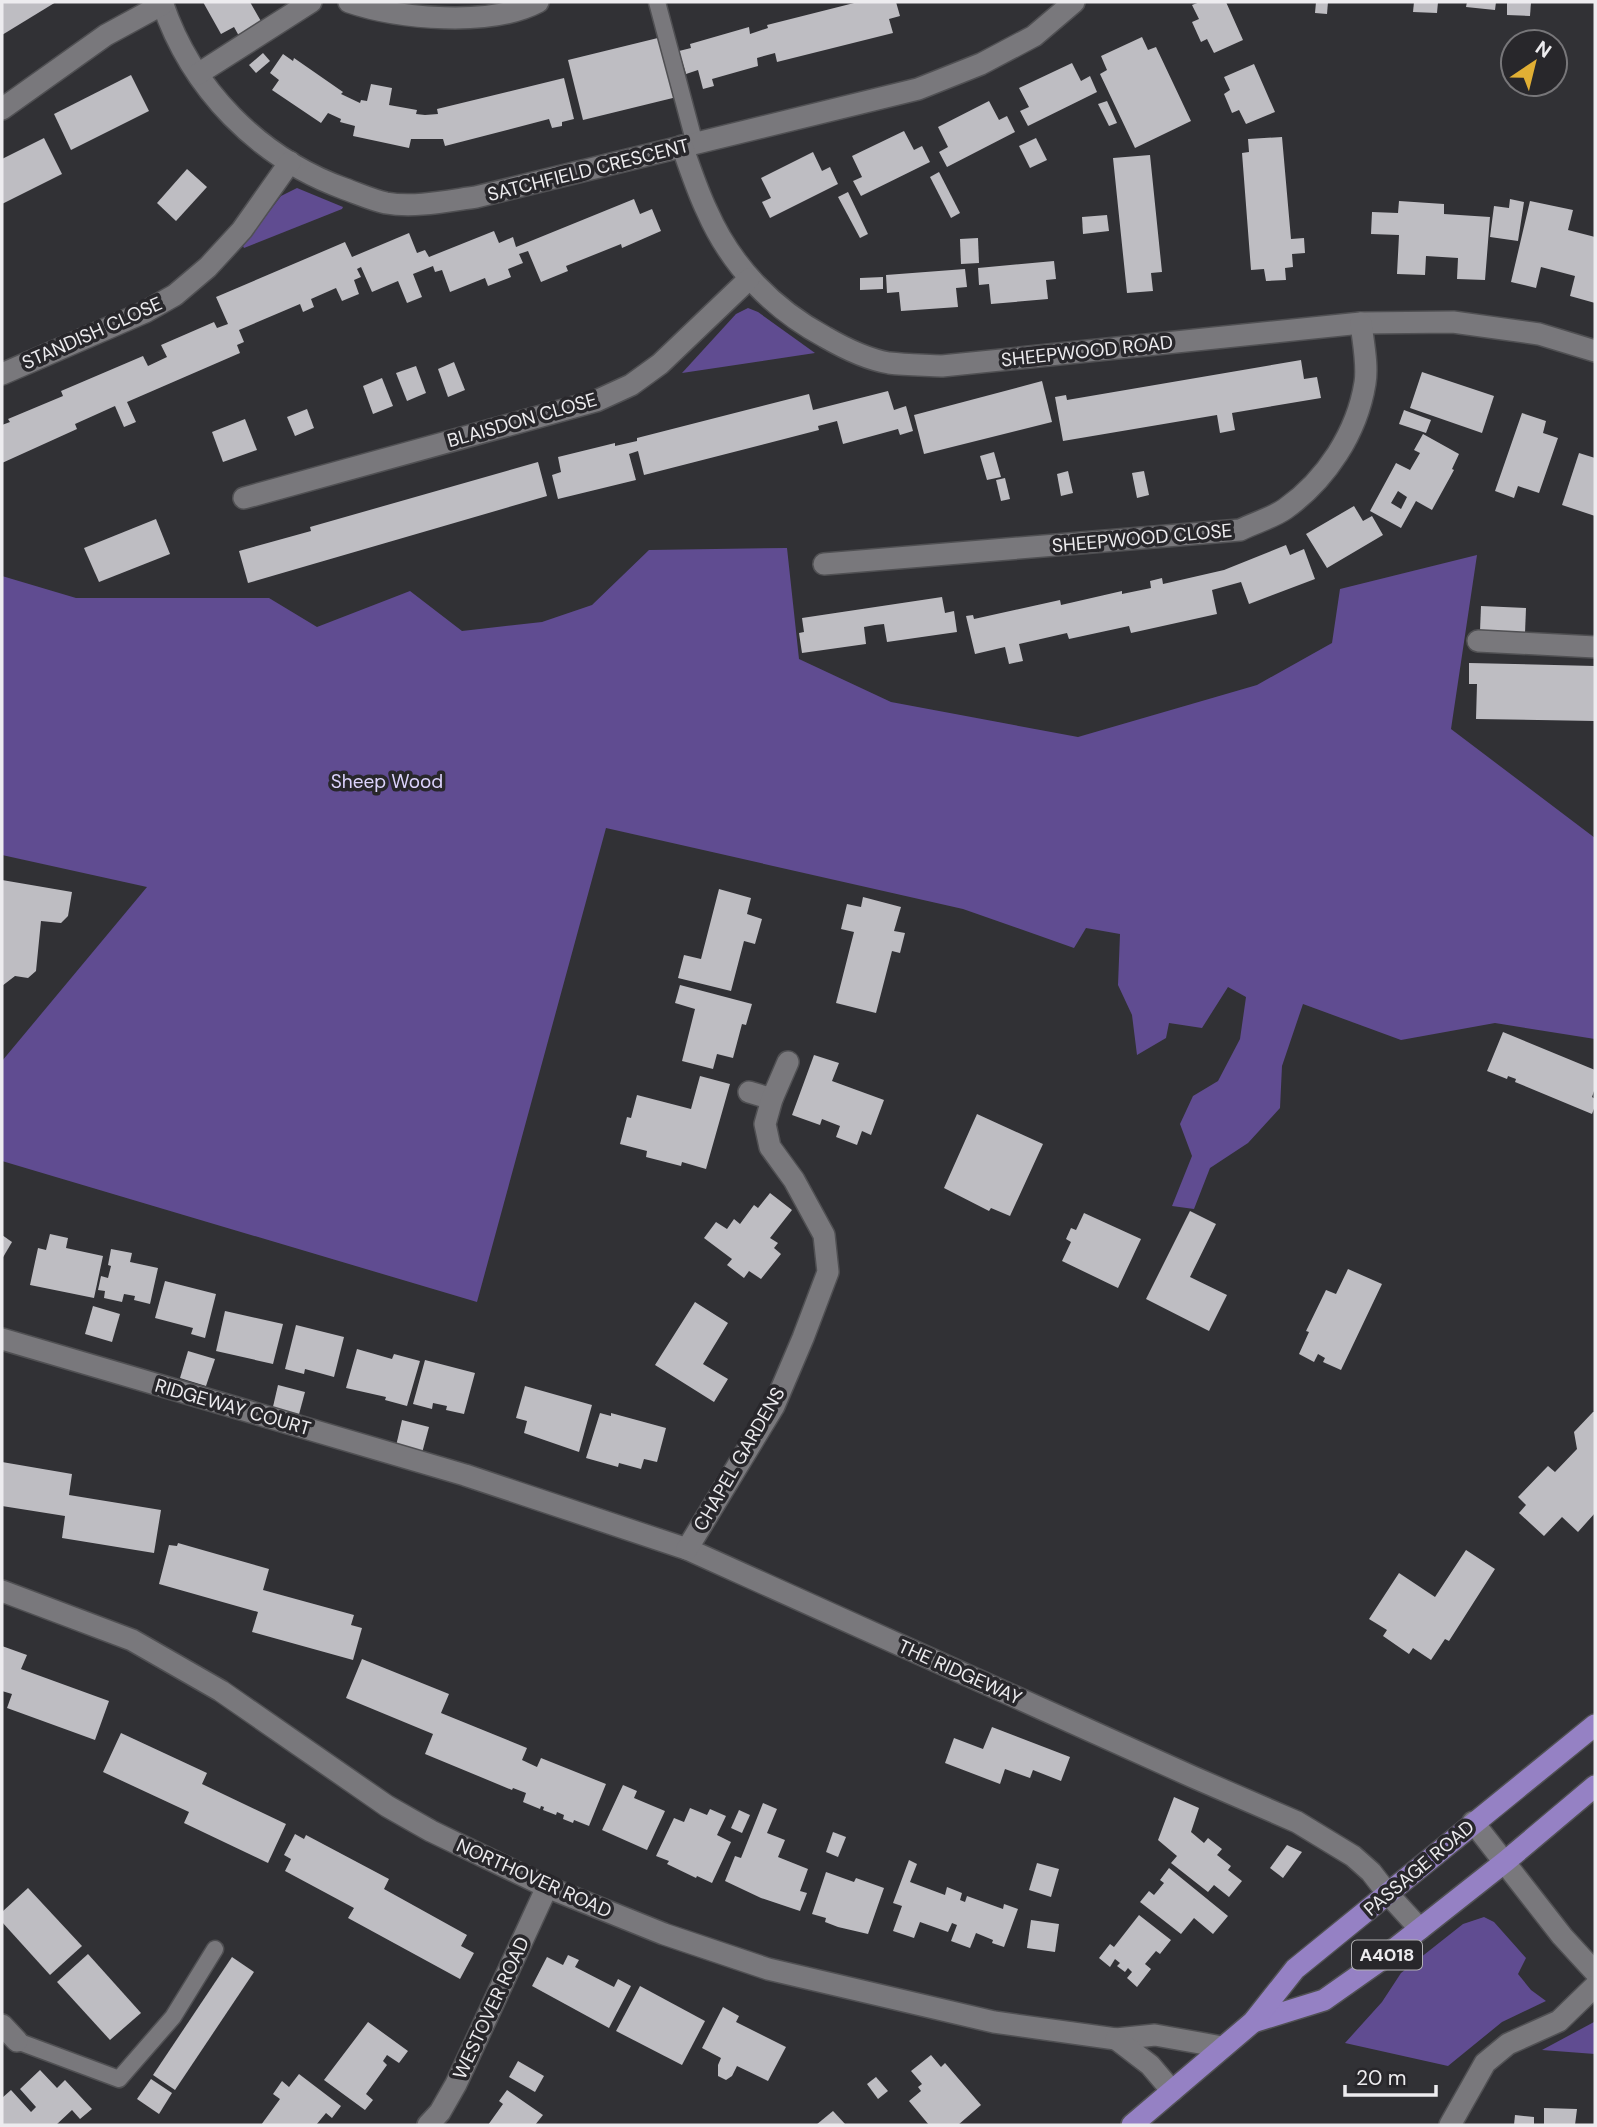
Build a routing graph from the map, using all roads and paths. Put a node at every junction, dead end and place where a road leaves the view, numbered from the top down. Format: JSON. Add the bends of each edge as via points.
{"nodes":[{"id":1,"x":311,"y":2,"type":"edge"},
{"id":2,"x":349,"y":2,"type":"edge"},
{"id":3,"x":538,"y":2,"type":"edge"},
{"id":4,"x":657,"y":2,"type":"edge"},
{"id":5,"x":1074,"y":2,"type":"edge"},
{"id":6,"x":162,"y":3,"type":"edge"},
{"id":7,"x":198,"y":74,"type":"junction"},
{"id":8,"x":2,"y":109,"type":"edge"},
{"id":9,"x":689,"y":145,"type":"junction"},
{"id":10,"x":290,"y":162,"type":"junction"},
{"id":11,"x":749,"y":279,"type":"junction"},
{"id":12,"x":1362,"y":323,"type":"junction"},
{"id":13,"x":1595,"y":351,"type":"edge"},
{"id":14,"x":2,"y":374,"type":"edge"},
{"id":15,"x":255,"y":501,"type":"dead end"},
{"id":16,"x":824,"y":564,"type":"dead end"},
{"id":17,"x":1478,"y":642,"type":"dead end"},
{"id":18,"x":1595,"y":647,"type":"edge"},
{"id":19,"x":788,"y":1062,"type":"dead end"},
{"id":20,"x":749,"y":1092,"type":"dead end"},
{"id":21,"x":772,"y":1099,"type":"junction"},
{"id":22,"x":2,"y":1339,"type":"edge"},
{"id":23,"x":465,"y":1475,"type":"joint"},
{"id":24,"x":687,"y":1549,"type":"junction"},
{"id":25,"x":2,"y":1591,"type":"edge"},
{"id":26,"x":1595,"y":1725,"type":"edge"},
{"id":27,"x":1595,"y":1786,"type":"edge"},
{"id":28,"x":1473,"y":1822,"type":"junction"},
{"id":29,"x":1506,"y":1861,"type":"junction"},
{"id":30,"x":547,"y":1887,"type":"junction"},
{"id":31,"x":1388,"y":1894,"type":"junction"},
{"id":32,"x":1420,"y":1929,"type":"junction"},
{"id":33,"x":215,"y":1949,"type":"dead end"},
{"id":34,"x":1595,"y":1972,"type":"edge"},
{"id":35,"x":1595,"y":1986,"type":"edge"},
{"id":36,"x":1253,"y":2022,"type":"junction"},
{"id":37,"x":2,"y":2025,"type":"edge"},
{"id":38,"x":1116,"y":2039,"type":"junction"},
{"id":39,"x":17,"y":2041,"type":"joint"},
{"id":40,"x":1222,"y":2047,"type":"junction"},
{"id":41,"x":1172,"y":2091,"type":"junction"},
{"id":42,"x":428,"y":2125,"type":"edge"},
{"id":43,"x":1132,"y":2125,"type":"edge"},
{"id":44,"x":1450,"y":2125,"type":"edge"}],
"edges":[{"from":1,"to":7,"type":"street"},
{"from":2,"to":3,"type":"street","via":[[391,12],[471,18],[501,16]]},
{"from":4,"to":9,"type":"lane"},
{"from":5,"to":9,"type":"street","name":"SATCHFIELD CRESCENT","via":[[1034,36],[918,89]]},
{"from":6,"to":7,"type":"street","name":"SATCHFIELD CRESCENT"},
{"from":6,"to":8,"type":"street"},
{"from":7,"to":10,"type":"street","name":"SATCHFIELD CRESCENT","via":[[251,136]]},
{"from":9,"to":10,"type":"street","name":"SATCHFIELD CRESCENT","via":[[476,197],[428,203],[371,199],[316,178]]},
{"from":9,"to":11,"type":"street","name":"SHEEPWOOD ROAD","via":[[707,213]]},
{"from":10,"to":14,"type":"street","name":"STANDISH CLOSE","via":[[242,230],[175,295]]},
{"from":11,"to":12,"type":"street","name":"SHEEPWOOD ROAD","via":[[809,328],[850,351],[887,362],[942,366]]},
{"from":11,"to":15,"type":"street","name":"BLAISDON CLOSE","via":[[660,365],[631,386],[596,401]]},
{"from":12,"to":13,"type":"street","name":"SHEEPWOOD ROAD","via":[[1453,322],[1538,334]]},
{"from":12,"to":16,"type":"street","name":"SHEEPWOOD CLOSE","via":[[1366,381],[1356,418],[1338,453],[1317,481],[1283,510],[1240,530]]},
{"from":17,"to":18,"type":"street"},
{"from":19,"to":21,"type":"street","name":"CHAPEL GARDENS"},
{"from":20,"to":21,"type":"street"},
{"from":21,"to":24,"type":"street","name":"CHAPEL GARDENS","via":[[765,1124],[770,1147],[824,1236],[828,1272],[774,1406]]},
{"from":22,"to":23,"type":"street","name":"RIDGEWAY COURT"},
{"from":23,"to":24,"type":"street","name":"THE RIDGEWAY"},
{"from":24,"to":31,"type":"street","name":"THE RIDGEWAY","via":[[1297,1822],[1353,1856]]},
{"from":25,"to":30,"type":"street","name":"NORTHOVER ROAD","via":[[132,1640],[221,1691],[387,1806]]},
{"from":26,"to":28,"type":"main road","name":"PASSAGE ROAD","number":"A4018"},
{"from":27,"to":29,"type":"main road","name":"PASSAGE ROAD","number":"A4018"},
{"from":28,"to":29,"type":"street"},
{"from":28,"to":31,"type":"main road","name":"PASSAGE ROAD","number":"A4018"},
{"from":29,"to":32,"type":"main road","name":"PASSAGE ROAD","number":"A4018"},
{"from":29,"to":34,"type":"street","via":[[1562,1937]]},
{"from":30,"to":38,"type":"street","name":"NORTHOVER ROAD","via":[[768,1969],[994,2022]]},
{"from":30,"to":42,"type":"street","name":"WESTOVER ROAD","via":[[456,2084]]},
{"from":31,"to":32,"type":"street","name":"THE RIDGEWAY"},
{"from":31,"to":36,"type":"main road","name":"PASSAGE ROAD","number":"A4018","via":[[1296,1969]]},
{"from":32,"to":36,"type":"main road","name":"PASSAGE ROAD","number":"A4018","via":[[1324,2000]]},
{"from":33,"to":39,"type":"lane","via":[[173,2017],[119,2079]]},
{"from":35,"to":44,"type":"street","via":[[1559,2021],[1508,2045],[1485,2063]]},
{"from":36,"to":40,"type":"main road","name":"PASSAGE ROAD","number":"A4018"},
{"from":37,"to":39,"type":"street"},
{"from":38,"to":40,"type":"street","name":"NORTHOVER ROAD","via":[[1155,2035]]},
{"from":38,"to":41,"type":"street","name":"NORTHOVER ROAD","via":[[1150,2065]]},
{"from":40,"to":41,"type":"main road","name":"PASSAGE ROAD","number":"A4018"},
{"from":41,"to":43,"type":"main road","name":"PASSAGE ROAD","number":"A4018"}]}
